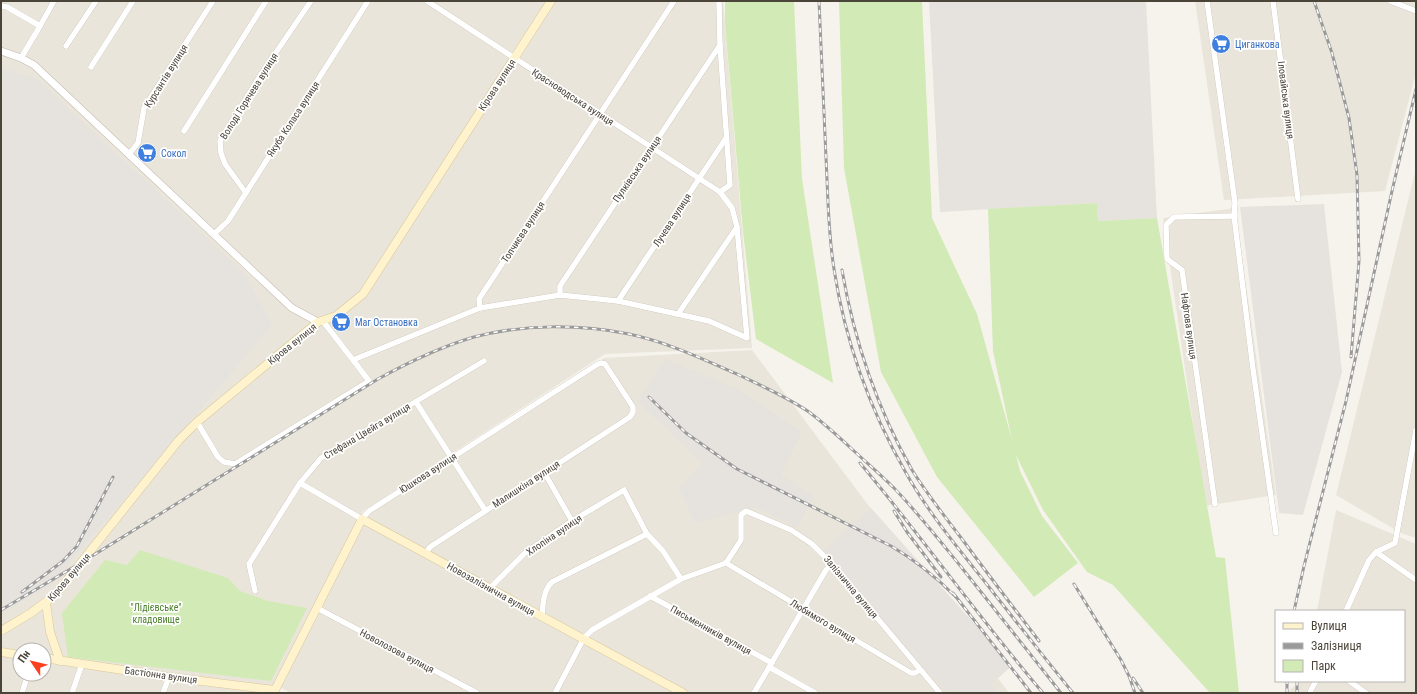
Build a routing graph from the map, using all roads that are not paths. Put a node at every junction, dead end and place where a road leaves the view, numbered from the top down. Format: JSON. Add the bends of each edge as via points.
{"nodes":[{"id":1,"x":54,"y":1,"type":"edge"},
{"id":2,"x":96,"y":1,"type":"edge"},
{"id":3,"x":133,"y":1,"type":"edge"},
{"id":4,"x":213,"y":1,"type":"edge"},
{"id":5,"x":266,"y":1,"type":"edge"},
{"id":6,"x":311,"y":1,"type":"edge"},
{"id":7,"x":368,"y":1,"type":"edge"},
{"id":8,"x":427,"y":1,"type":"edge"},
{"id":9,"x":551,"y":1,"type":"edge"},
{"id":10,"x":674,"y":1,"type":"edge"},
{"id":11,"x":718,"y":1,"type":"edge"},
{"id":12,"x":1207,"y":1,"type":"edge"},
{"id":13,"x":1273,"y":1,"type":"edge"},
{"id":14,"x":1390,"y":1,"type":"edge"},
{"id":15,"x":1,"y":6,"type":"edge"},
{"id":16,"x":1416,"y":11,"type":"edge"},
{"id":17,"x":40,"y":26,"type":"junction"},
{"id":18,"x":720,"y":45,"type":"junction"},
{"id":19,"x":66,"y":46,"type":"dead end"},
{"id":20,"x":1,"y":51,"type":"edge"},
{"id":21,"x":20,"y":58,"type":"junction"},
{"id":22,"x":514,"y":59,"type":"junction"},
{"id":23,"x":91,"y":67,"type":"dead end"},
{"id":24,"x":600,"y":114,"type":"junction"},
{"id":25,"x":184,"y":131,"type":"dead end"},
{"id":26,"x":726,"y":138,"type":"junction"},
{"id":27,"x":652,"y":148,"type":"junction"},
{"id":28,"x":129,"y":154,"type":"junction"},
{"id":29,"x":699,"y":178,"type":"junction"},
{"id":30,"x":720,"y":192,"type":"junction"},
{"id":31,"x":246,"y":193,"type":"junction"},
{"id":32,"x":1298,"y":199,"type":"dead end"},
{"id":33,"x":1234,"y":216,"type":"junction"},
{"id":34,"x":737,"y":227,"type":"junction"},
{"id":35,"x":214,"y":234,"type":"junction"},
{"id":36,"x":560,"y":295,"type":"junction"},
{"id":37,"x":618,"y":302,"type":"junction"},
{"id":38,"x":480,"y":308,"type":"junction"},
{"id":39,"x":678,"y":314,"type":"junction"},
{"id":40,"x":320,"y":321,"type":"junction"},
{"id":41,"x":353,"y":360,"type":"junction"},
{"id":42,"x":484,"y":361,"type":"dead end"},
{"id":43,"x":416,"y":402,"type":"junction"},
{"id":44,"x":630,"y":418,"type":"joint"},
{"id":45,"x":197,"y":422,"type":"junction"},
{"id":46,"x":1416,"y":430,"type":"edge"},
{"id":47,"x":452,"y":458,"type":"junction"},
{"id":48,"x":544,"y":472,"type":"junction"},
{"id":49,"x":300,"y":483,"type":"junction"},
{"id":50,"x":1215,"y":504,"type":"dead end"},
{"id":51,"x":485,"y":510,"type":"junction"},
{"id":52,"x":362,"y":519,"type":"junction"},
{"id":53,"x":572,"y":521,"type":"junction"},
{"id":54,"x":1276,"y":533,"type":"dead end"},
{"id":55,"x":647,"y":534,"type":"junction"},
{"id":56,"x":1376,"y":552,"type":"junction"},
{"id":57,"x":426,"y":553,"type":"junction"},
{"id":58,"x":726,"y":563,"type":"junction"},
{"id":59,"x":832,"y":564,"type":"junction"},
{"id":60,"x":682,"y":579,"type":"junction"},
{"id":61,"x":1416,"y":580,"type":"edge"},
{"id":62,"x":490,"y":588,"type":"junction"},
{"id":63,"x":255,"y":591,"type":"dead end"},
{"id":64,"x":650,"y":596,"type":"junction"},
{"id":65,"x":46,"y":603,"type":"junction"},
{"id":66,"x":317,"y":608,"type":"junction"},
{"id":67,"x":803,"y":609,"type":"junction"},
{"id":68,"x":1346,"y":610,"type":"edge"},
{"id":69,"x":542,"y":617,"type":"junction"},
{"id":70,"x":1,"y":630,"type":"edge"},
{"id":71,"x":584,"y":638,"type":"junction"},
{"id":72,"x":1,"y":652,"type":"edge"},
{"id":73,"x":12,"y":654,"type":"edge"},
{"id":74,"x":52,"y":660,"type":"edge"},
{"id":75,"x":60,"y":661,"type":"junction"},
{"id":76,"x":82,"y":664,"type":"junction"},
{"id":77,"x":770,"y":665,"type":"junction"},
{"id":78,"x":920,"y":670,"type":"junction"},
{"id":79,"x":169,"y":677,"type":"junction"},
{"id":80,"x":25,"y":682,"type":"edge"},
{"id":81,"x":1316,"y":682,"type":"edge"},
{"id":82,"x":1350,"y":682,"type":"edge"},
{"id":83,"x":276,"y":692,"type":"edge"},
{"id":84,"x":22,"y":693,"type":"edge"},
{"id":85,"x":72,"y":693,"type":"edge"},
{"id":86,"x":163,"y":693,"type":"edge"},
{"id":87,"x":477,"y":693,"type":"edge"},
{"id":88,"x":555,"y":693,"type":"edge"},
{"id":89,"x":683,"y":693,"type":"edge"},
{"id":90,"x":754,"y":693,"type":"edge"},
{"id":91,"x":815,"y":693,"type":"edge"},
{"id":92,"x":940,"y":693,"type":"edge"},
{"id":93,"x":1310,"y":693,"type":"edge"},
{"id":94,"x":1366,"y":693,"type":"edge"}],
"edges":[{"from":1,"to":17,"type":"street"},
{"from":2,"to":19,"type":"street"},
{"from":3,"to":23,"type":"street"},
{"from":4,"to":28,"type":"street","name":"Курсантів вулиця","via":[[144,108],[138,143]]},
{"from":5,"to":25,"type":"street"},
{"from":6,"to":31,"type":"street","name":"Володі Горячева вулиця","via":[[220,141],[225,164]]},
{"from":7,"to":31,"type":"street","name":"Якуба Коласа вулиця"},
{"from":8,"to":22,"type":"street","name":"Красноводська вулиця"},
{"from":9,"to":22,"type":"main road","name":"Кірова вулиця"},
{"from":10,"to":24,"type":"street","name":"Топчиєва вулиця"},
{"from":11,"to":18,"type":"street"},
{"from":12,"to":33,"type":"street","via":[[1235,203]]},
{"from":13,"to":32,"type":"street","name":"Іловайська вулиця"},
{"from":14,"to":16,"type":"street"},
{"from":15,"to":17,"type":"street"},
{"from":17,"to":21,"type":"street"},
{"from":18,"to":26,"type":"street"},
{"from":18,"to":27,"type":"street","name":"Пулківська вулиця"},
{"from":20,"to":21,"type":"street"},
{"from":21,"to":28,"type":"street","via":[[42,71]]},
{"from":22,"to":24,"type":"street","name":"Красноводська вулиця"},
{"from":22,"to":40,"type":"main road","name":"Кірова вулиця","via":[[363,294],[336,316]]},
{"from":24,"to":27,"type":"street","name":"Красноводська вулиця"},
{"from":24,"to":38,"type":"street","name":"Топчиєва вулиця","via":[[479,299]]},
{"from":26,"to":29,"type":"street","name":"Лучева вулиця"},
{"from":26,"to":30,"type":"street","via":[[730,185]]},
{"from":27,"to":29,"type":"street","name":"Красноводська вулиця"},
{"from":27,"to":36,"type":"street","name":"Пулківська вулиця","via":[[560,286]]},
{"from":28,"to":35,"type":"street"},
{"from":29,"to":30,"type":"street","name":"Красноводська вулиця"},
{"from":29,"to":37,"type":"street","name":"Лучева вулиця"},
{"from":30,"to":34,"type":"street","name":"Красноводська вулиця","via":[[732,208]]},
{"from":31,"to":35,"type":"street","name":"Якуба Коласа вулиця","via":[[228,220]]},
{"from":33,"to":50,"type":"street","name":"Нафтова вулиця","via":[[1174,217],[1166,225],[1168,260],[1182,270]]},
{"from":33,"to":54,"type":"street"},
{"from":34,"to":39,"type":"street"},
{"from":34,"to":39,"type":"street","name":"Красноводська вулиця","via":[[747,338],[709,321]]},
{"from":35,"to":40,"type":"street","via":[[292,308]]},
{"from":36,"to":37,"type":"street"},
{"from":36,"to":38,"type":"street"},
{"from":37,"to":39,"type":"street"},
{"from":38,"to":41,"type":"street"},
{"from":40,"to":41,"type":"street"},
{"from":40,"to":45,"type":"main road","name":"Кірова вулиця"},
{"from":41,"to":45,"type":"street","via":[[369,380],[235,464],[224,462],[218,457]]},
{"from":42,"to":43,"type":"street","name":"Стефана Цвейга вулиця"},
{"from":43,"to":47,"type":"street"},
{"from":43,"to":49,"type":"street","name":"Стефана Цвейга вулиця","via":[[321,458]]},
{"from":44,"to":47,"type":"street","name":"Юшкова вулиця","via":[[633,407],[606,366],[601,363]]},
{"from":44,"to":48,"type":"street","name":"Малишкіна вулиця"},
{"from":45,"to":65,"type":"main road","name":"Кірова вулиця","via":[[179,440],[74,572]]},
{"from":46,"to":56,"type":"street","via":[[1395,543]]},
{"from":47,"to":51,"type":"street"},
{"from":47,"to":52,"type":"street","name":"Юшкова вулиця","via":[[366,513]]},
{"from":48,"to":51,"type":"street","name":"Малишкіна вулиця"},
{"from":48,"to":53,"type":"street"},
{"from":49,"to":52,"type":"street","name":"Новозалізнична вулиця"},
{"from":49,"to":63,"type":"street","name":"Стефана Цвейга вулиця","via":[[249,564]]},
{"from":51,"to":57,"type":"street","name":"Малишкіна вулиця","via":[[430,547]]},
{"from":52,"to":57,"type":"main road","name":"Новозалізнична вулиця"},
{"from":52,"to":66,"type":"main road","name":"Юшкова вулиця"},
{"from":53,"to":55,"type":"street","name":"Хлопіна вулиця","via":[[624,490]]},
{"from":53,"to":62,"type":"street","name":"Хлопіна вулиця","via":[[525,553]]},
{"from":55,"to":60,"type":"street"},
{"from":55,"to":69,"type":"street","via":[[552,582],[544,594]]},
{"from":56,"to":61,"type":"street"},
{"from":56,"to":68,"type":"street","via":[[1369,560]]},
{"from":57,"to":62,"type":"main road","name":"Новозалізнична вулиця"},
{"from":58,"to":59,"type":"street","name":"Залізнична вулиця","via":[[741,540],[741,515],[746,511],[791,530],[812,544]]},
{"from":58,"to":60,"type":"street"},
{"from":58,"to":67,"type":"street","name":"Любимого вулиця"},
{"from":59,"to":67,"type":"street"},
{"from":59,"to":78,"type":"street","name":"Залізнична вулиця"},
{"from":60,"to":64,"type":"street"},
{"from":62,"to":69,"type":"main road","name":"Новозалізнична вулиця"},
{"from":64,"to":71,"type":"street","via":[[592,630]]},
{"from":64,"to":77,"type":"street","name":"Письменників вулиця"},
{"from":65,"to":70,"type":"main road","name":"Кірова вулиця"},
{"from":65,"to":75,"type":"main road","via":[[50,632]]},
{"from":66,"to":83,"type":"main road","name":"Юшкова вулиця"},
{"from":66,"to":87,"type":"street","name":"Новолозова вулиця"},
{"from":67,"to":77,"type":"street"},
{"from":67,"to":78,"type":"street","name":"Любимого вулиця","via":[[911,673]]},
{"from":69,"to":71,"type":"main road","name":"Новозалізнична вулиця"},
{"from":71,"to":88,"type":"street"},
{"from":71,"to":89,"type":"main road","name":"Новозалізнична вулиця"},
{"from":72,"to":73,"type":"main road"},
{"from":74,"to":75,"type":"main road","name":"Бастіонна вулиця"},
{"from":75,"to":76,"type":"main road","name":"Бастіонна вулиця"},
{"from":76,"to":79,"type":"main road","name":"Бастіонна вулиця"},
{"from":76,"to":85,"type":"street"},
{"from":77,"to":90,"type":"street"},
{"from":77,"to":91,"type":"street","name":"Письменників вулиця"},
{"from":78,"to":92,"type":"street","name":"Залізнична вулиця"},
{"from":79,"to":83,"type":"main road","name":"Бастіонна вулиця"},
{"from":79,"to":86,"type":"street"},
{"from":80,"to":84,"type":"street"},
{"from":81,"to":93,"type":"street"},
{"from":82,"to":94,"type":"street"}]}
